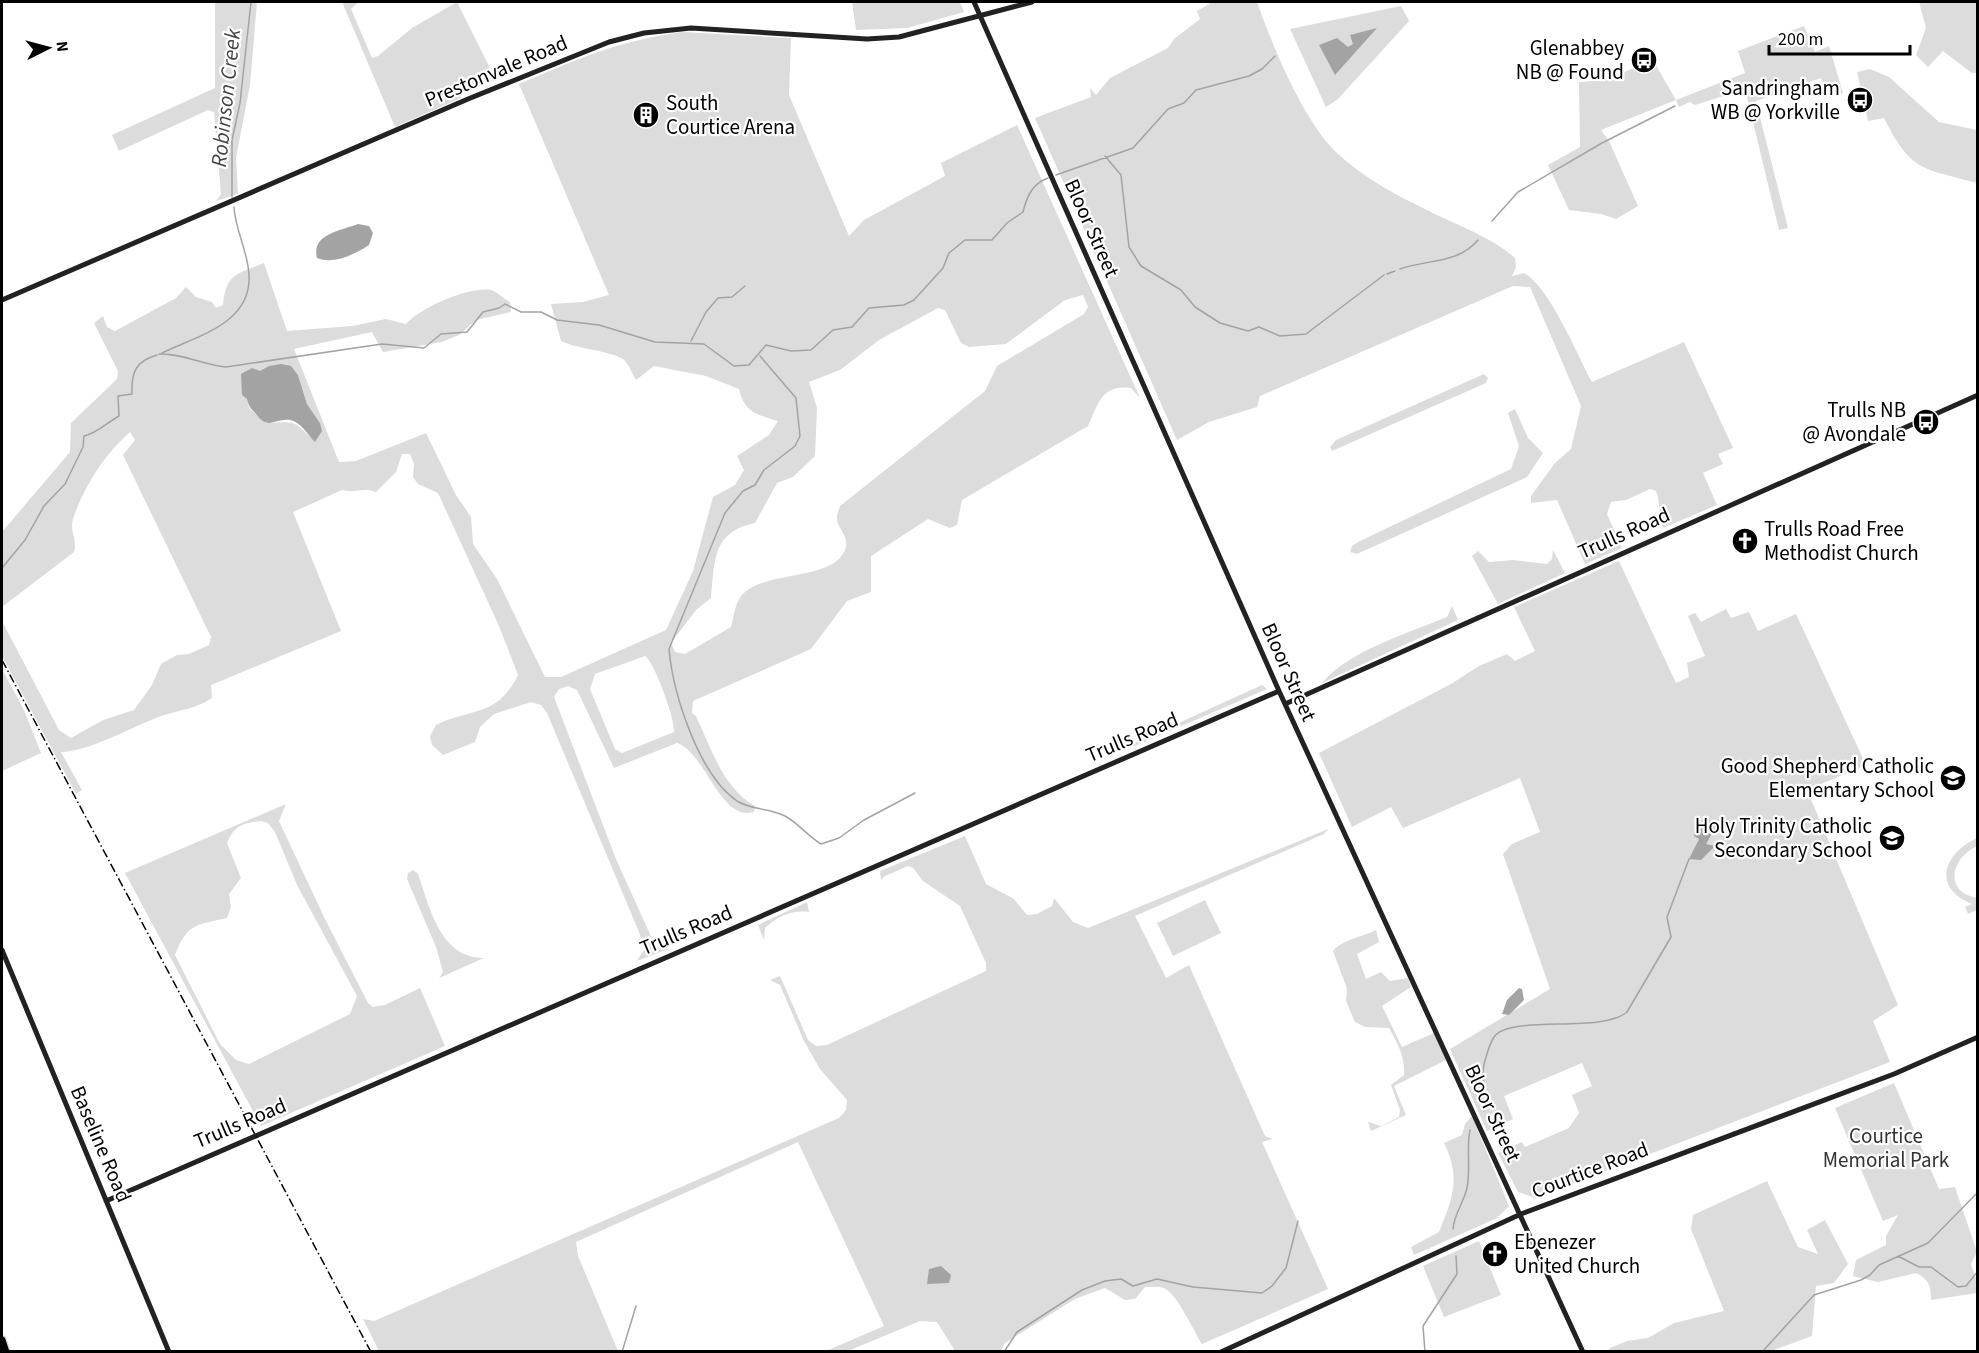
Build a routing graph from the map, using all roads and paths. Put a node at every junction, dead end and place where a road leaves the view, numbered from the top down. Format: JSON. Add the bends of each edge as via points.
{"nodes":[{"id":1,"x":974,"y":2,"type":"edge"},
{"id":2,"x":1032,"y":2,"type":"edge"},
{"id":3,"x":980,"y":17,"type":"junction"},
{"id":4,"x":2,"y":300,"type":"edge"},
{"id":5,"x":1977,"y":395,"type":"edge"},
{"id":6,"x":1279,"y":691,"type":"junction"},
{"id":7,"x":1285,"y":704,"type":"junction"},
{"id":8,"x":2,"y":950,"type":"edge"},
{"id":9,"x":1977,"y":1037,"type":"edge"},
{"id":10,"x":106,"y":1201,"type":"junction"},
{"id":11,"x":1521,"y":1214,"type":"junction"},
{"id":12,"x":2,"y":1342,"type":"edge"},
{"id":13,"x":5,"y":1352,"type":"edge"},
{"id":14,"x":169,"y":1352,"type":"edge"},
{"id":15,"x":1221,"y":1352,"type":"edge"},
{"id":16,"x":1583,"y":1352,"type":"edge"}],
"edges":[{"from":1,"to":3,"type":"street","name":"Bloor Street"},
{"from":2,"to":3,"type":"street","name":"Prestonvale Road"},
{"from":3,"to":4,"type":"street","name":"Prestonvale Road","via":[[888,38],[690,28],[609,42]]},
{"from":3,"to":6,"type":"street","name":"Bloor Street"},
{"from":5,"to":7,"type":"street","name":"Trulls Road"},
{"from":6,"to":7,"type":"street","name":"Bloor Street"},
{"from":6,"to":10,"type":"street","name":"Trulls Road"},
{"from":7,"to":11,"type":"street","name":"Bloor Street"},
{"from":8,"to":10,"type":"street","name":"Baseline Road"},
{"from":9,"to":11,"type":"street","name":"Courtice Road","via":[[1894,1074]]},
{"from":10,"to":14,"type":"street","name":"Baseline Road"},
{"from":11,"to":15,"type":"street","name":"Courtice Road"},
{"from":11,"to":16,"type":"street","name":"Bloor Street"},
{"from":12,"to":13,"type":"highway"}]}
